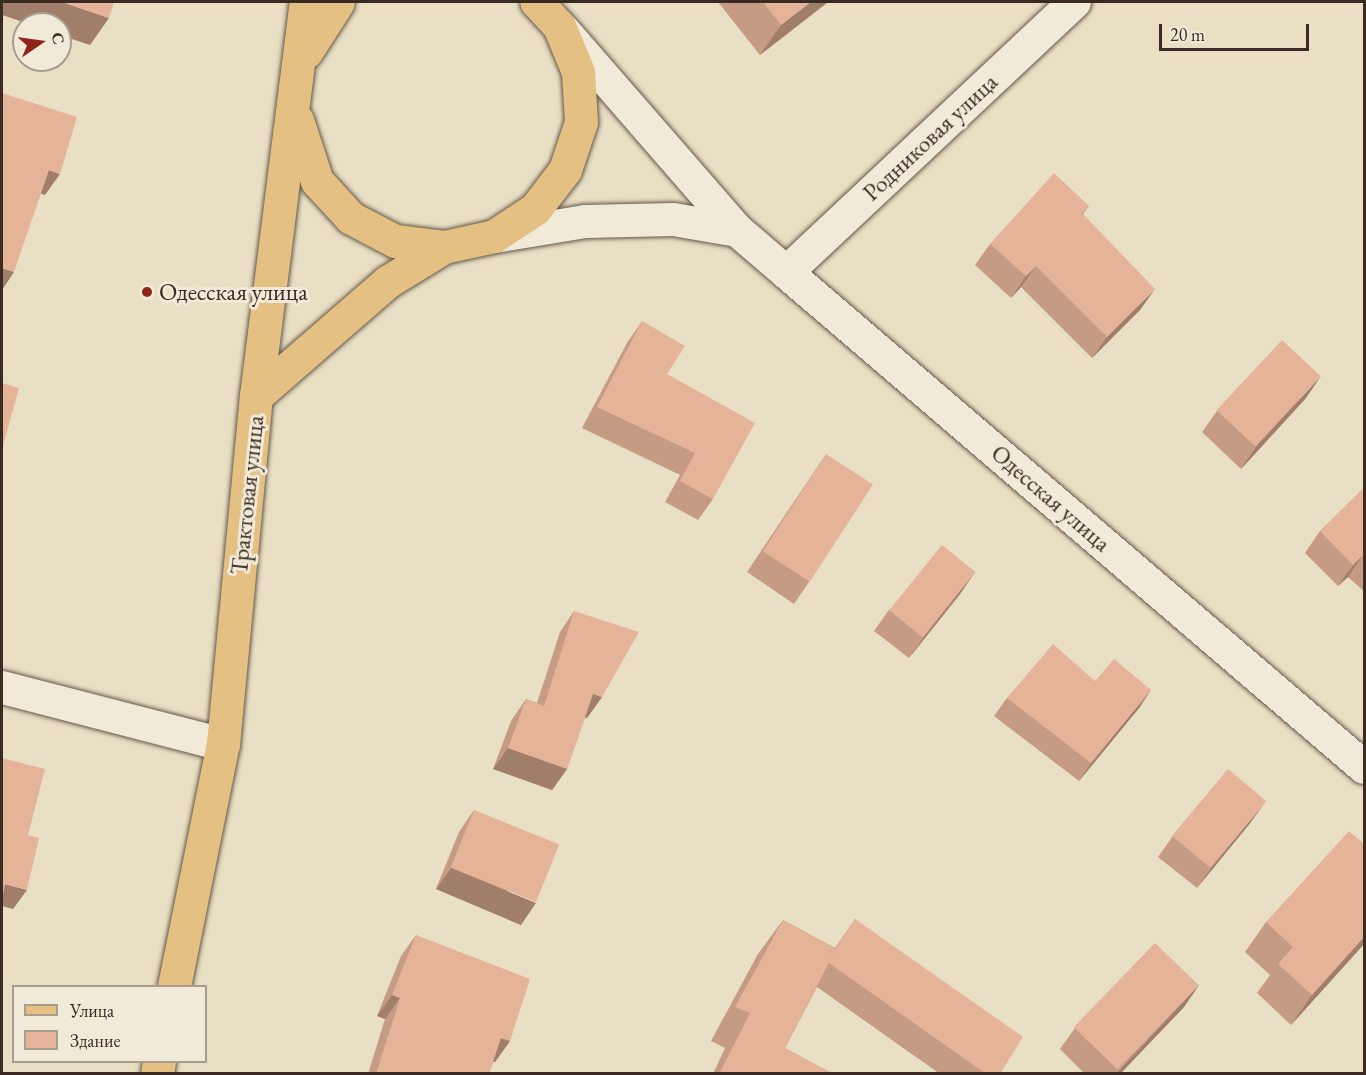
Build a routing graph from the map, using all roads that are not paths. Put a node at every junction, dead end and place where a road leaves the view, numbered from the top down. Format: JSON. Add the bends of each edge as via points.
{"nodes":[{"id":1,"x":306,"y":2,"type":"edge"},
{"id":2,"x":338,"y":2,"type":"edge"},
{"id":3,"x":537,"y":2,"type":"edge"},
{"id":4,"x":1074,"y":2,"type":"edge"},
{"id":5,"x":559,"y":26,"type":"junction"},
{"id":6,"x":295,"y":85,"type":"junction"},
{"id":7,"x":737,"y":230,"type":"junction"},
{"id":8,"x":494,"y":236,"type":"junction"},
{"id":9,"x":444,"y":247,"type":"junction"},
{"id":10,"x":786,"y":272,"type":"junction"},
{"id":11,"x":256,"y":396,"type":"junction"},
{"id":12,"x":2,"y":687,"type":"edge"},
{"id":13,"x":222,"y":744,"type":"junction"},
{"id":14,"x":1365,"y":767,"type":"edge"},
{"id":15,"x":174,"y":985,"type":"edge"}],
"edges":[{"from":1,"to":6,"type":"main road","name":"Трактовая улица"},
{"from":2,"to":6,"type":"main road","via":[[310,37]]},
{"from":3,"to":5,"type":"main road"},
{"from":4,"to":10,"type":"main road","name":"Родниковая улица"},
{"from":5,"to":7,"type":"main road","name":"Одесская улица"},
{"from":5,"to":8,"type":"main road","via":[[578,72],[581,122],[559,178],[535,209]]},
{"from":6,"to":9,"type":"main road","via":[[297,135],[317,181],[351,218],[395,241]]},
{"from":6,"to":11,"type":"main road","name":"Трактовая улица"},
{"from":7,"to":8,"type":"main road","via":[[662,219],[585,221]]},
{"from":7,"to":10,"type":"main road","name":"Одесская улица"},
{"from":8,"to":9,"type":"main road"},
{"from":9,"to":11,"type":"main road","via":[[387,282]]},
{"from":10,"to":14,"type":"main road","name":"Одесская улица"},
{"from":11,"to":13,"type":"main road","name":"Трактовая улица"},
{"from":12,"to":13,"type":"main road"},
{"from":13,"to":15,"type":"main road","name":"Трактовая улица"}]}
